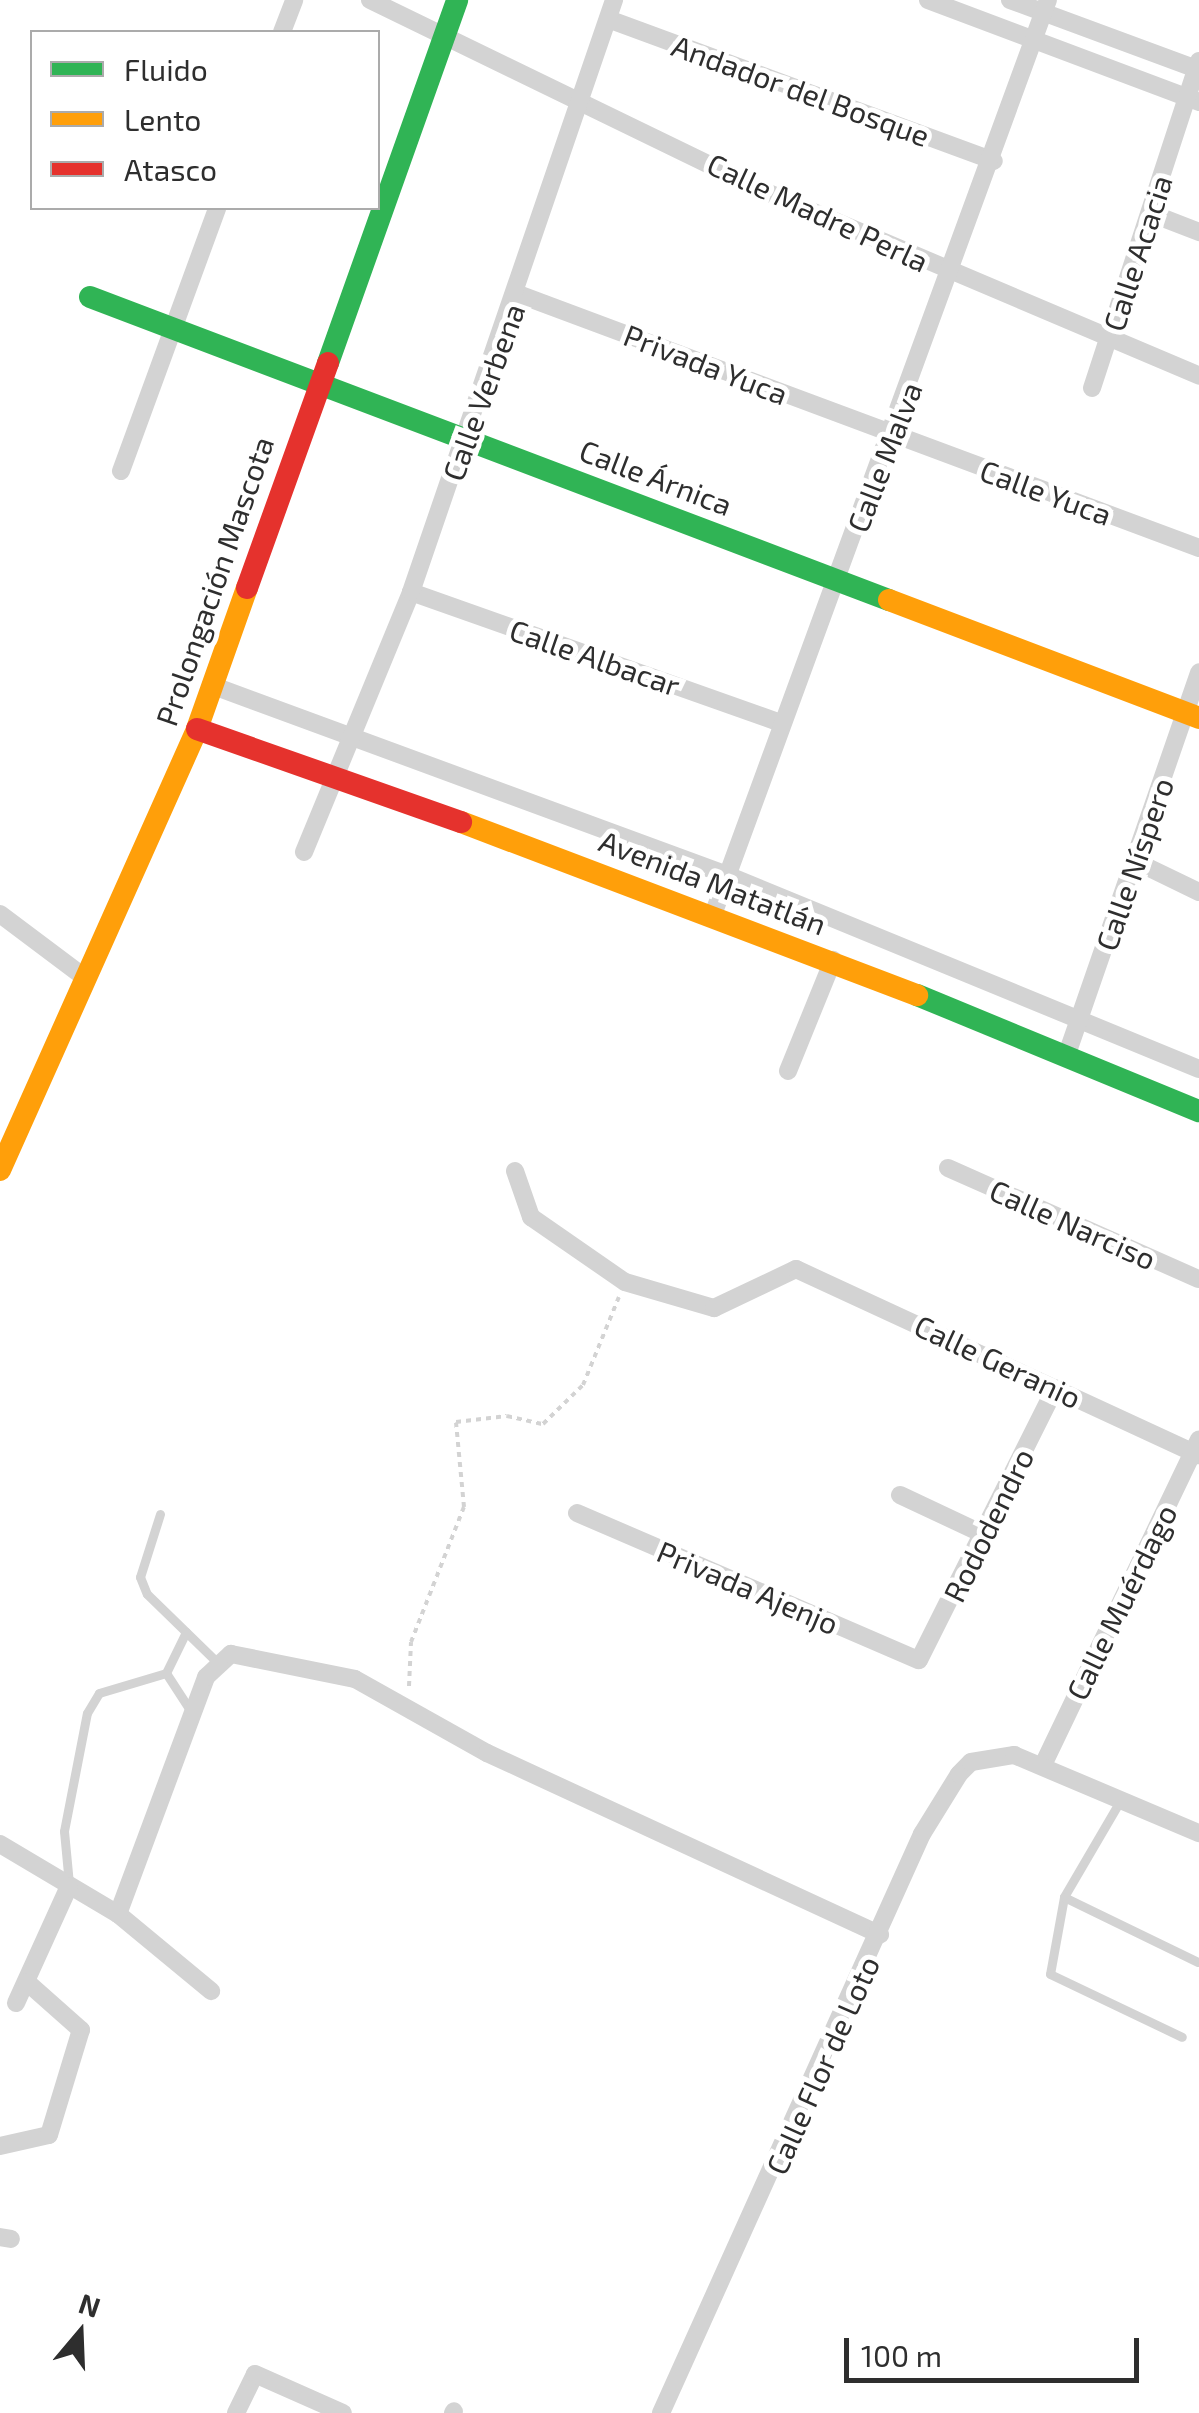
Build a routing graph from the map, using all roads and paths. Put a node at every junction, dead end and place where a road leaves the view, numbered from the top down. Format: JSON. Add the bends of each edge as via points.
{"nodes":[{"id":1,"x":294,"y":0,"type":"edge"},
{"id":2,"x":370,"y":0,"type":"edge"},
{"id":3,"x":457,"y":0,"type":"edge"},
{"id":4,"x":614,"y":0,"type":"edge"},
{"id":5,"x":928,"y":0,"type":"edge"},
{"id":6,"x":1010,"y":0,"type":"edge"},
{"id":7,"x":1046,"y":6,"type":"edge"},
{"id":8,"x":608,"y":19,"type":"junction"},
{"id":9,"x":283,"y":30,"type":"edge"},
{"id":10,"x":442,"y":38,"type":"junction"},
{"id":11,"x":1034,"y":40,"type":"junction"},
{"id":12,"x":1198,"y":66,"type":"edge"},
{"id":13,"x":583,"y":100,"type":"junction"},
{"id":14,"x":1193,"y":100,"type":"edge"},
{"id":15,"x":994,"y":162,"type":"junction"},
{"id":16,"x":380,"y":204,"type":"edge"},
{"id":17,"x":217,"y":210,"type":"edge"},
{"id":18,"x":378,"y":210,"type":"edge"},
{"id":19,"x":1150,"y":213,"type":"junction"},
{"id":20,"x":1199,"y":232,"type":"edge"},
{"id":21,"x":952,"y":274,"type":"junction"},
{"id":22,"x":518,"y":294,"type":"junction"},
{"id":23,"x":90,"y":296,"type":"dead end"},
{"id":24,"x":174,"y":327,"type":"junction"},
{"id":25,"x":1109,"y":340,"type":"junction"},
{"id":26,"x":1199,"y":376,"type":"edge"},
{"id":27,"x":315,"y":378,"type":"junction"},
{"id":28,"x":1092,"y":388,"type":"dead end"},
{"id":29,"x":894,"y":435,"type":"junction"},
{"id":30,"x":467,"y":436,"type":"junction"},
{"id":31,"x":120,"y":471,"type":"dead end"},
{"id":32,"x":1199,"y":548,"type":"edge"},
{"id":33,"x":835,"y":579,"type":"junction"},
{"id":34,"x":411,"y":592,"type":"junction"},
{"id":35,"x":1199,"y":672,"type":"edge"},
{"id":36,"x":211,"y":685,"type":"junction"},
{"id":37,"x":1192,"y":715,"type":"edge"},
{"id":38,"x":779,"y":722,"type":"junction"},
{"id":39,"x":198,"y":729,"type":"junction"},
{"id":40,"x":352,"y":736,"type":"junction"},
{"id":41,"x":335,"y":778,"type":"junction"},
{"id":42,"x":304,"y":852,"type":"dead end"},
{"id":43,"x":1137,"y":862,"type":"junction"},
{"id":44,"x":727,"y":874,"type":"junction"},
{"id":45,"x":1199,"y":892,"type":"edge"},
{"id":46,"x":714,"y":912,"type":"junction"},
{"id":47,"x":0,"y":914,"type":"edge"},
{"id":48,"x":834,"y":960,"type":"junction"},
{"id":49,"x":80,"y":974,"type":"junction"},
{"id":50,"x":1081,"y":1014,"type":"junction"},
{"id":51,"x":1067,"y":1054,"type":"junction"},
{"id":52,"x":1199,"y":1069,"type":"edge"},
{"id":53,"x":788,"y":1072,"type":"dead end"},
{"id":54,"x":1199,"y":1112,"type":"edge"},
{"id":55,"x":948,"y":1168,"type":"dead end"},
{"id":56,"x":0,"y":1170,"type":"edge"},
{"id":57,"x":515,"y":1171,"type":"dead end"},
{"id":58,"x":1199,"y":1280,"type":"edge"},
{"id":59,"x":626,"y":1282,"type":"junction"},
{"id":60,"x":1055,"y":1388,"type":"junction"},
{"id":61,"x":1197,"y":1449,"type":"edge"},
{"id":62,"x":900,"y":1495,"type":"dead end"},
{"id":63,"x":160,"y":1514,"type":"dead end"},
{"id":64,"x":578,"y":1514,"type":"dead end"},
{"id":65,"x":983,"y":1534,"type":"junction"},
{"id":66,"x":186,"y":1632,"type":"junction"},
{"id":67,"x":919,"y":1660,"type":"joint"},
{"id":68,"x":216,"y":1661,"type":"junction"},
{"id":69,"x":166,"y":1673,"type":"junction"},
{"id":70,"x":407,"y":1706,"type":"junction"},
{"id":71,"x":193,"y":1715,"type":"junction"},
{"id":72,"x":1043,"y":1766,"type":"junction"},
{"id":73,"x":1121,"y":1799,"type":"junction"},
{"id":74,"x":1199,"y":1833,"type":"edge"},
{"id":75,"x":0,"y":1844,"type":"edge"},
{"id":76,"x":69,"y":1886,"type":"junction"},
{"id":77,"x":1064,"y":1897,"type":"junction"},
{"id":78,"x":118,"y":1914,"type":"junction"},
{"id":79,"x":880,"y":1934,"type":"junction"},
{"id":80,"x":1198,"y":1962,"type":"edge"},
{"id":81,"x":27,"y":1982,"type":"junction"},
{"id":82,"x":211,"y":1991,"type":"dead end"},
{"id":83,"x":16,"y":2004,"type":"dead end"},
{"id":84,"x":1182,"y":2038,"type":"dead end"},
{"id":85,"x":0,"y":2146,"type":"edge"},
{"id":86,"x":236,"y":2413,"type":"edge"},
{"id":87,"x":344,"y":2413,"type":"edge"},
{"id":88,"x":661,"y":2413,"type":"edge"}],
"edges":[{"from":1,"to":9,"type":"street"},
{"from":2,"to":10,"type":"street","name":"Calle Madre Perla"},
{"from":3,"to":10,"type":"street","name":"Prolongación Mascota"},
{"from":4,"to":8,"type":"street","name":"Calle Verbena"},
{"from":5,"to":11,"type":"street"},
{"from":6,"to":7,"type":"street"},
{"from":7,"to":11,"type":"street","name":"Calle Malva"},
{"from":7,"to":12,"type":"street"},
{"from":8,"to":13,"type":"street","name":"Calle Verbena"},
{"from":8,"to":15,"type":"street","name":"Andador del Bosque"},
{"from":10,"to":13,"type":"street","name":"Calle Madre Perla"},
{"from":10,"to":16,"type":"street","name":"Prolongación Mascota"},
{"from":11,"to":14,"type":"street"},
{"from":11,"to":15,"type":"street","name":"Calle Malva"},
{"from":12,"to":14,"type":"street","name":"Calle Acacia"},
{"from":13,"to":21,"type":"street","name":"Calle Madre Perla"},
{"from":13,"to":22,"type":"street","name":"Calle Verbena"},
{"from":14,"to":19,"type":"street","name":"Calle Acacia"},
{"from":15,"to":21,"type":"street","name":"Calle Malva"},
{"from":17,"to":24,"type":"street"},
{"from":18,"to":27,"type":"street","name":"Prolongación Mascota"},
{"from":19,"to":20,"type":"street"},
{"from":19,"to":25,"type":"street","name":"Calle Acacia"},
{"from":21,"to":25,"type":"street","name":"Calle Madre Perla"},
{"from":21,"to":29,"type":"street","name":"Calle Malva"},
{"from":22,"to":29,"type":"street","name":"Privada Yuca"},
{"from":22,"to":30,"type":"street","name":"Calle Verbena"},
{"from":23,"to":24,"type":"street","name":"Calle Árnica"},
{"from":24,"to":27,"type":"street","name":"Calle Árnica"},
{"from":24,"to":31,"type":"street"},
{"from":25,"to":26,"type":"street","name":"Calle Madre Perla"},
{"from":25,"to":28,"type":"street","name":"Calle Acacia"},
{"from":27,"to":30,"type":"street","name":"Calle Árnica"},
{"from":27,"to":36,"type":"street","name":"Prolongación Mascota"},
{"from":29,"to":32,"type":"street","name":"Calle Yuca"},
{"from":29,"to":33,"type":"street","name":"Calle Malva"},
{"from":30,"to":33,"type":"street","name":"Calle Árnica"},
{"from":30,"to":34,"type":"street","name":"Calle Verbena"},
{"from":33,"to":37,"type":"street","name":"Calle Árnica"},
{"from":33,"to":38,"type":"street","name":"Calle Malva"},
{"from":34,"to":38,"type":"street","name":"Calle Albacar"},
{"from":34,"to":40,"type":"street","name":"Calle Verbena"},
{"from":35,"to":37,"type":"street","name":"Calle Níspero"},
{"from":36,"to":39,"type":"street","name":"Prolongación Mascota"},
{"from":36,"to":40,"type":"street","name":"Avenida Matatlán"},
{"from":37,"to":43,"type":"street","name":"Calle Níspero"},
{"from":38,"to":44,"type":"street","name":"Calle Malva"},
{"from":39,"to":41,"type":"street","name":"Avenida Matatlán"},
{"from":39,"to":49,"type":"street","name":"Prolongación Mascota"},
{"from":40,"to":41,"type":"street","name":"Calle Verbena"},
{"from":40,"to":44,"type":"street","name":"Avenida Matatlán"},
{"from":41,"to":42,"type":"street","name":"Calle Verbena"},
{"from":41,"to":46,"type":"street","name":"Avenida Matatlán"},
{"from":43,"to":45,"type":"street"},
{"from":43,"to":50,"type":"street","name":"Calle Níspero"},
{"from":44,"to":46,"type":"street","name":"Calle Malva"},
{"from":44,"to":50,"type":"street","name":"Avenida Matatlán"},
{"from":46,"to":48,"type":"street","name":"Avenida Matatlán"},
{"from":47,"to":49,"type":"street"},
{"from":48,"to":51,"type":"street","name":"Avenida Matatlán"},
{"from":48,"to":53,"type":"street"},
{"from":49,"to":56,"type":"street","name":"Prolongación Mascota"},
{"from":50,"to":51,"type":"street","name":"Calle Níspero"},
{"from":50,"to":52,"type":"street","name":"Avenida Matatlán"},
{"from":51,"to":54,"type":"street","name":"Avenida Matatlán"},
{"from":55,"to":58,"type":"street","name":"Calle Narciso"},
{"from":57,"to":59,"type":"street","via":[[531,1217]]},
{"from":59,"to":60,"type":"street","name":"Calle Geranio","via":[[714,1308],[796,1269]]},
{"from":59,"to":70,"type":"path","via":[[583,1385],[543,1424],[507,1416],[456,1422],[464,1508],[411,1642]]},
{"from":60,"to":61,"type":"street","name":"Calle Geranio"},
{"from":60,"to":65,"type":"street","name":"Rododendro"},
{"from":61,"to":72,"type":"street","name":"Calle Muérdago"},
{"from":62,"to":65,"type":"street"},
{"from":63,"to":66,"type":"lane","via":[[140,1576]]},
{"from":64,"to":67,"type":"street","name":"Privada Ajenjo"},
{"from":65,"to":67,"type":"street","name":"Rododendro"},
{"from":66,"to":68,"type":"lane"},
{"from":66,"to":69,"type":"lane"},
{"from":68,"to":70,"type":"street","via":[[231,1654],[322,1667]]},
{"from":68,"to":71,"type":"street"},
{"from":69,"to":71,"type":"lane"},
{"from":69,"to":76,"type":"lane","via":[[110,1687],[88,1713],[64,1831]]},
{"from":70,"to":79,"type":"street","via":[[487,1753]]},
{"from":71,"to":78,"type":"street"},
{"from":72,"to":73,"type":"street"},
{"from":72,"to":79,"type":"street","name":"Calle Flor de Loto","via":[[1014,1754],[971,1762],[938,1802]]},
{"from":73,"to":74,"type":"street"},
{"from":73,"to":77,"type":"lane"},
{"from":75,"to":76,"type":"street"},
{"from":76,"to":78,"type":"street"},
{"from":76,"to":81,"type":"street"},
{"from":77,"to":80,"type":"lane"},
{"from":77,"to":84,"type":"lane","via":[[1050,1974]]},
{"from":78,"to":82,"type":"street"},
{"from":79,"to":88,"type":"street","name":"Calle Flor de Loto"},
{"from":81,"to":83,"type":"street"},
{"from":81,"to":85,"type":"street","via":[[81,2030],[50,2135]]},
{"from":86,"to":87,"type":"street","via":[[255,2374]]}]}
